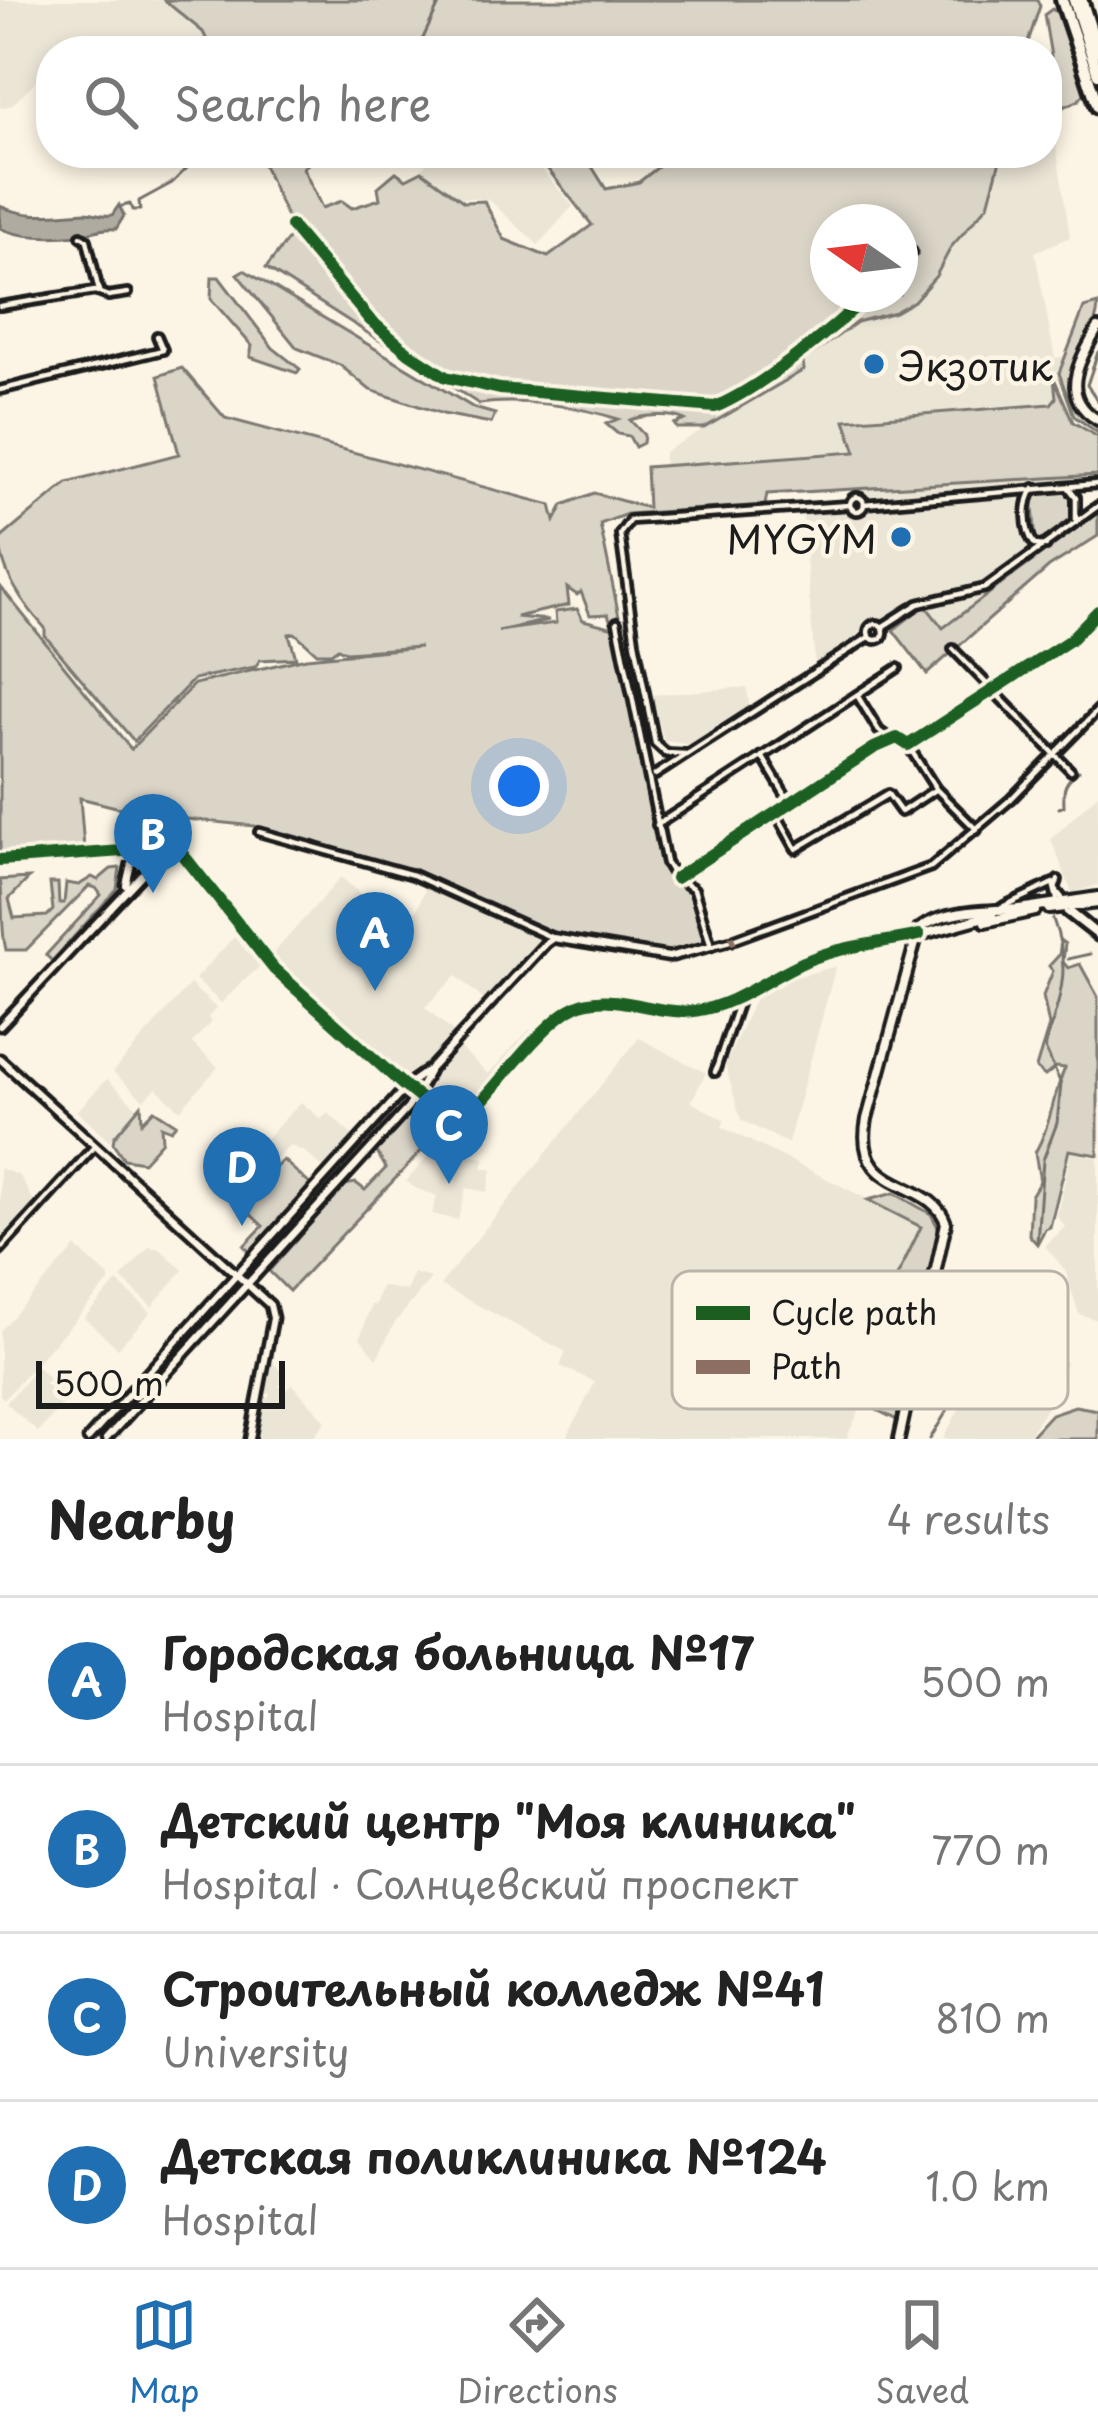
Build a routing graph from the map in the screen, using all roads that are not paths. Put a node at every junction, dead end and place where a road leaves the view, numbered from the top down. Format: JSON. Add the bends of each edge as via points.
{"nodes":[{"id":1,"x":1062,"y":0,"type":"edge"},
{"id":2,"x":1078,"y":0,"type":"edge"},
{"id":3,"x":1098,"y":51,"type":"edge"},
{"id":4,"x":1098,"y":74,"type":"edge"},
{"id":5,"x":1098,"y":107,"type":"edge"},
{"id":6,"x":291,"y":226,"type":"dead end"},
{"id":7,"x":81,"y":236,"type":"dead end"},
{"id":8,"x":128,"y":293,"type":"dead end"},
{"id":9,"x":100,"y":294,"type":"junction"},
{"id":10,"x":0,"y":306,"type":"edge"},
{"id":11,"x":847,"y":312,"type":"edge"},
{"id":12,"x":1098,"y":333,"type":"edge"},
{"id":13,"x":157,"y":335,"type":"dead end"},
{"id":14,"x":0,"y":390,"type":"edge"},
{"id":15,"x":1098,"y":417,"type":"edge"},
{"id":16,"x":1098,"y":484,"type":"edge"},
{"id":17,"x":1064,"y":486,"type":"junction"},
{"id":18,"x":1034,"y":488,"type":"junction"},
{"id":19,"x":1098,"y":506,"type":"edge"},
{"id":20,"x":1074,"y":525,"type":"junction"},
{"id":21,"x":1047,"y":545,"type":"junction"},
{"id":22,"x":1098,"y":611,"type":"edge"},
{"id":23,"x":617,"y":622,"type":"dead end"},
{"id":24,"x":953,"y":649,"type":"dead end"},
{"id":25,"x":898,"y":668,"type":"dead end"},
{"id":26,"x":990,"y":691,"type":"junction"},
{"id":27,"x":857,"y":695,"type":"junction"},
{"id":28,"x":1098,"y":710,"type":"edge"},
{"id":29,"x":892,"y":740,"type":"junction"},
{"id":30,"x":908,"y":745,"type":"junction"},
{"id":31,"x":686,"y":754,"type":"junction"},
{"id":32,"x":1053,"y":755,"type":"junction"},
{"id":33,"x":762,"y":756,"type":"junction"},
{"id":34,"x":1070,"y":771,"type":"dead end"},
{"id":35,"x":655,"y":775,"type":"dead end"},
{"id":36,"x":936,"y":788,"type":"junction"},
{"id":37,"x":789,"y":801,"type":"junction"},
{"id":38,"x":775,"y":811,"type":"junction"},
{"id":39,"x":657,"y":825,"type":"junction"},
{"id":40,"x":976,"y":830,"type":"junction"},
{"id":41,"x":259,"y":832,"type":"dead end"},
{"id":42,"x":169,"y":847,"type":"junction"},
{"id":43,"x":155,"y":848,"type":"junction"},
{"id":44,"x":122,"y":850,"type":"junction"},
{"id":45,"x":134,"y":850,"type":"junction"},
{"id":46,"x":0,"y":860,"type":"edge"},
{"id":47,"x":152,"y":862,"type":"junction"},
{"id":48,"x":129,"y":863,"type":"junction"},
{"id":49,"x":676,"y":878,"type":"junction"},
{"id":50,"x":122,"y":893,"type":"junction"},
{"id":51,"x":1060,"y":898,"type":"dead end"},
{"id":52,"x":1098,"y":901,"type":"edge"},
{"id":53,"x":1019,"y":908,"type":"junction"},
{"id":54,"x":975,"y":912,"type":"junction"},
{"id":55,"x":1069,"y":912,"type":"dead end"},
{"id":56,"x":919,"y":935,"type":"junction"},
{"id":57,"x":1098,"y":935,"type":"edge"},
{"id":58,"x":558,"y":938,"type":"junction"},
{"id":59,"x":711,"y":946,"type":"junction"},
{"id":60,"x":741,"y":995,"type":"junction"},
{"id":61,"x":723,"y":1004,"type":"junction"},
{"id":62,"x":734,"y":1016,"type":"junction"},
{"id":63,"x":0,"y":1026,"type":"edge"},
{"id":64,"x":0,"y":1059,"type":"edge"},
{"id":65,"x":430,"y":1069,"type":"junction"},
{"id":66,"x":715,"y":1072,"type":"dead end"},
{"id":67,"x":407,"y":1088,"type":"junction"},
{"id":68,"x":416,"y":1097,"type":"junction"},
{"id":69,"x":96,"y":1145,"type":"junction"},
{"id":70,"x":351,"y":1149,"type":"junction"},
{"id":71,"x":362,"y":1159,"type":"junction"},
{"id":72,"x":309,"y":1196,"type":"junction"},
{"id":73,"x":319,"y":1206,"type":"junction"},
{"id":74,"x":0,"y":1250,"type":"edge"},
{"id":75,"x":936,"y":1271,"type":"edge"},
{"id":76,"x":238,"y":1274,"type":"junction"},
{"id":77,"x":249,"y":1284,"type":"junction"},
{"id":78,"x":906,"y":1409,"type":"edge"},
{"id":79,"x":88,"y":1439,"type":"edge"},
{"id":80,"x":106,"y":1439,"type":"edge"},
{"id":81,"x":250,"y":1439,"type":"edge"},
{"id":82,"x":899,"y":1439,"type":"edge"}],
"edges":[{"from":1,"to":5,"type":"highway"},
{"from":2,"to":3,"type":"main road"},
{"from":2,"to":4,"type":"highway"},
{"from":6,"to":11,"type":"street","via":[[409,353],[446,377],[500,389],[715,407]]},
{"from":7,"to":9,"type":"street"},
{"from":8,"to":9,"type":"street"},
{"from":9,"to":10,"type":"street"},
{"from":12,"to":15,"type":"main road","via":[[1077,382]]},
{"from":13,"to":14,"type":"street","via":[[163,350]]},
{"from":16,"to":17,"type":"street"},
{"from":17,"to":18,"type":"street"},
{"from":17,"to":20,"type":"street","via":[[1076,497]]},
{"from":18,"to":21,"type":"street","via":[[1026,504],[1029,536]]},
{"from":18,"to":31,"type":"street","via":[[864,504],[856,512],[849,505],[623,525],[655,743]]},
{"from":19,"to":20,"type":"street"},
{"from":20,"to":21,"type":"street"},
{"from":21,"to":31,"type":"street","via":[[985,588],[918,604],[882,627],[881,638],[869,637]]},
{"from":22,"to":26,"type":"street","via":[[1070,640]]},
{"from":23,"to":39,"type":"street"},
{"from":24,"to":26,"type":"street"},
{"from":25,"to":27,"type":"street"},
{"from":26,"to":30,"type":"street"},
{"from":26,"to":32,"type":"street"},
{"from":27,"to":29,"type":"street"},
{"from":27,"to":33,"type":"street"},
{"from":28,"to":32,"type":"street"},
{"from":29,"to":30,"type":"street"},
{"from":29,"to":37,"type":"street"},
{"from":30,"to":36,"type":"street"},
{"from":31,"to":35,"type":"street"},
{"from":32,"to":34,"type":"street"},
{"from":32,"to":40,"type":"street"},
{"from":33,"to":37,"type":"street"},
{"from":33,"to":39,"type":"street"},
{"from":36,"to":38,"type":"street","via":[[901,812],[888,794],[796,849]]},
{"from":36,"to":40,"type":"street"},
{"from":37,"to":38,"type":"street"},
{"from":38,"to":49,"type":"street"},
{"from":39,"to":49,"type":"street"},
{"from":40,"to":59,"type":"street","via":[[931,867]]},
{"from":41,"to":58,"type":"street","via":[[412,875]]},
{"from":42,"to":43,"type":"street"},
{"from":42,"to":47,"type":"street"},
{"from":42,"to":67,"type":"street","via":[[179,848],[274,969]]},
{"from":43,"to":45,"type":"street"},
{"from":43,"to":47,"type":"street"},
{"from":44,"to":45,"type":"street"},
{"from":44,"to":46,"type":"street"},
{"from":44,"to":48,"type":"street"},
{"from":45,"to":48,"type":"street"},
{"from":47,"to":50,"type":"street"},
{"from":48,"to":50,"type":"street"},
{"from":49,"to":59,"type":"street","via":[[694,889]]},
{"from":50,"to":63,"type":"street"},
{"from":51,"to":54,"type":"street","via":[[1055,882]]},
{"from":52,"to":53,"type":"main road"},
{"from":52,"to":56,"type":"main road"},
{"from":53,"to":54,"type":"main road"},
{"from":53,"to":56,"type":"main road"},
{"from":54,"to":56,"type":"main road","via":[[930,921]]},
{"from":55,"to":57,"type":"street"},
{"from":56,"to":60,"type":"street","via":[[824,954]]},
{"from":56,"to":75,"type":"main road","via":[[864,1136],[878,1172],[939,1210],[946,1223]]},
{"from":58,"to":59,"type":"street","via":[[669,957]]},
{"from":58,"to":65,"type":"street"},
{"from":60,"to":61,"type":"street"},
{"from":60,"to":62,"type":"street"},
{"from":61,"to":62,"type":"street"},
{"from":61,"to":68,"type":"street","via":[[674,1012],[586,1002],[555,1022],[466,1117],[442,1118]]},
{"from":62,"to":66,"type":"street"},
{"from":64,"to":69,"type":"street"},
{"from":65,"to":67,"type":"street"},
{"from":65,"to":68,"type":"street"},
{"from":67,"to":68,"type":"street"},
{"from":67,"to":70,"type":"street"},
{"from":68,"to":71,"type":"street"},
{"from":69,"to":74,"type":"street"},
{"from":69,"to":76,"type":"street"},
{"from":70,"to":71,"type":"street"},
{"from":70,"to":72,"type":"street"},
{"from":71,"to":73,"type":"street"},
{"from":72,"to":73,"type":"street","via":[[310,1206]]},
{"from":72,"to":76,"type":"street"},
{"from":73,"to":77,"type":"street"},
{"from":76,"to":77,"type":"street"},
{"from":76,"to":79,"type":"street"},
{"from":77,"to":80,"type":"street"},
{"from":77,"to":81,"type":"street","via":[[273,1314]]},
{"from":78,"to":82,"type":"main road"}]}
